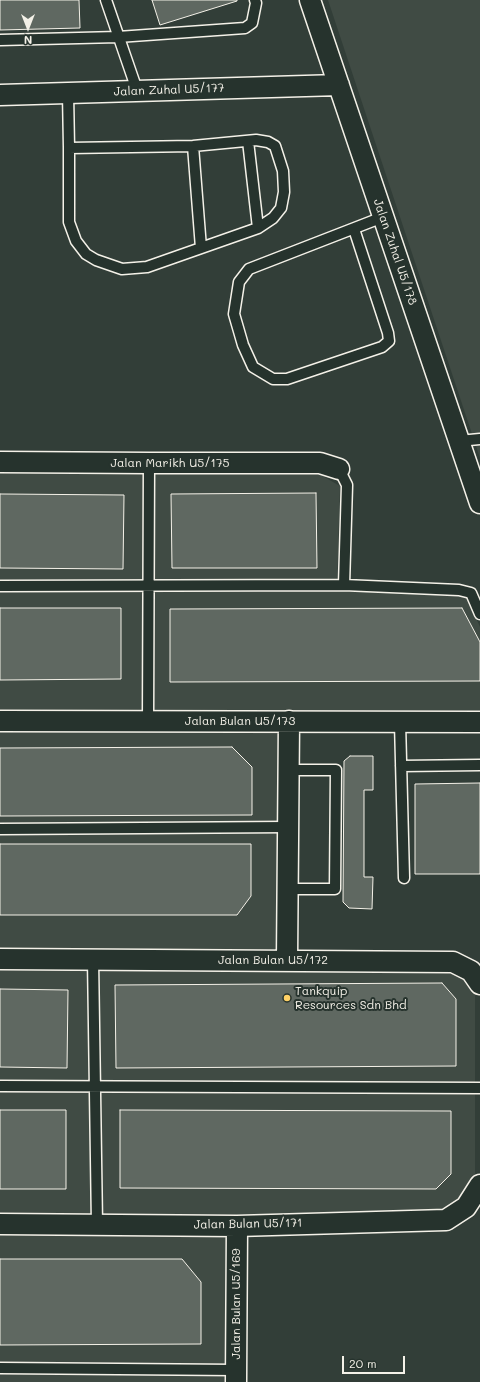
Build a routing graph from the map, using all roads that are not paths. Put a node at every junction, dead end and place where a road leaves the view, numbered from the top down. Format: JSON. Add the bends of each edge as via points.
{"nodes":[{"id":1,"x":106,"y":0,"type":"edge"},
{"id":2,"x":255,"y":0,"type":"edge"},
{"id":3,"x":310,"y":0,"type":"edge"},
{"id":4,"x":118,"y":36,"type":"junction"},
{"id":5,"x":0,"y":40,"type":"edge"},
{"id":6,"x":339,"y":84,"type":"junction"},
{"id":7,"x":137,"y":90,"type":"junction"},
{"id":8,"x":68,"y":93,"type":"junction"},
{"id":9,"x":0,"y":95,"type":"edge"},
{"id":10,"x":248,"y":141,"type":"junction"},
{"id":11,"x":193,"y":146,"type":"junction"},
{"id":12,"x":69,"y":148,"type":"junction"},
{"id":13,"x":384,"y":217,"type":"junction"},
{"id":14,"x":258,"y":228,"type":"junction"},
{"id":15,"x":354,"y":229,"type":"junction"},
{"id":16,"x":201,"y":248,"type":"junction"},
{"id":17,"x":480,"y":439,"type":"edge"},
{"id":18,"x":459,"y":441,"type":"junction"},
{"id":19,"x":0,"y":462,"type":"edge"},
{"id":20,"x":150,"y":464,"type":"junction"},
{"id":21,"x":339,"y":469,"type":"joint"},
{"id":22,"x":480,"y":503,"type":"edge"},
{"id":23,"x":344,"y":585,"type":"junction"},
{"id":24,"x":0,"y":586,"type":"edge"},
{"id":25,"x":149,"y":586,"type":"junction"},
{"id":26,"x":480,"y":614,"type":"edge"},
{"id":27,"x":0,"y":721,"type":"edge"},
{"id":28,"x":148,"y":721,"type":"junction"},
{"id":29,"x":289,"y":721,"type":"junction"},
{"id":30,"x":400,"y":722,"type":"junction"},
{"id":31,"x":480,"y":722,"type":"edge"},
{"id":32,"x":480,"y":765,"type":"edge"},
{"id":33,"x":401,"y":766,"type":"junction"},
{"id":34,"x":289,"y":770,"type":"junction"},
{"id":35,"x":288,"y":827,"type":"junction"},
{"id":36,"x":0,"y":829,"type":"edge"},
{"id":37,"x":404,"y":878,"type":"dead end"},
{"id":38,"x":287,"y":889,"type":"junction"},
{"id":39,"x":0,"y":959,"type":"edge"},
{"id":40,"x":94,"y":959,"type":"junction"},
{"id":41,"x":287,"y":960,"type":"junction"},
{"id":42,"x":480,"y":984,"type":"edge"},
{"id":43,"x":0,"y":1086,"type":"edge"},
{"id":44,"x":95,"y":1086,"type":"junction"},
{"id":45,"x":480,"y":1088,"type":"edge"},
{"id":46,"x":480,"y":1185,"type":"edge"},
{"id":47,"x":0,"y":1224,"type":"edge"},
{"id":48,"x":97,"y":1225,"type":"junction"},
{"id":49,"x":236,"y":1226,"type":"junction"},
{"id":50,"x":0,"y":1368,"type":"edge"},
{"id":51,"x":236,"y":1376,"type":"edge"}],
"edges":[{"from":1,"to":4,"type":"lane"},
{"from":2,"to":4,"type":"lane","via":[[252,23],[245,28]]},
{"from":3,"to":6,"type":"street","name":"Jalan Zuhal U5/178"},
{"from":4,"to":5,"type":"lane"},
{"from":4,"to":7,"type":"lane"},
{"from":6,"to":7,"type":"street","name":"Jalan Zuhal U5/177"},
{"from":6,"to":13,"type":"street","name":"Jalan Zuhal U5/178"},
{"from":7,"to":8,"type":"street","name":"Jalan Zuhal U5/177"},
{"from":8,"to":9,"type":"street","name":"Jalan Zuhal U5/177"},
{"from":8,"to":12,"type":"lane"},
{"from":10,"to":11,"type":"lane"},
{"from":10,"to":14,"type":"lane"},
{"from":10,"to":14,"type":"lane","via":[[268,142],[275,146],[283,171],[284,192],[281,208],[273,218]]},
{"from":11,"to":12,"type":"lane"},
{"from":11,"to":16,"type":"lane"},
{"from":12,"to":16,"type":"lane","via":[[70,222],[76,241],[86,254],[122,269],[147,267]]},
{"from":13,"to":15,"type":"lane"},
{"from":13,"to":18,"type":"street","name":"Jalan Zuhal U5/178"},
{"from":14,"to":16,"type":"lane"},
{"from":15,"to":15,"type":"lane","via":[[249,269],[239,282],[234,314],[253,367],[273,379],[287,379],[382,347],[389,342]]},
{"from":17,"to":18,"type":"lane"},
{"from":18,"to":22,"type":"street","name":"Jalan Zuhal U5/178"},
{"from":19,"to":20,"type":"street","name":"Jalan Marikh U5/175"},
{"from":20,"to":21,"type":"street","name":"Jalan Marikh U5/175","via":[[320,463]]},
{"from":20,"to":25,"type":"lane"},
{"from":21,"to":23,"type":"lane","via":[[347,485]]},
{"from":23,"to":25,"type":"lane"},
{"from":23,"to":26,"type":"lane","via":[[458,590],[470,593]]},
{"from":24,"to":25,"type":"lane"},
{"from":25,"to":28,"type":"lane"},
{"from":27,"to":28,"type":"street","name":"Jalan Bulan U5/173"},
{"from":28,"to":29,"type":"street","name":"Jalan Bulan U5/173"},
{"from":29,"to":30,"type":"street","name":"Jalan Bulan U5/173"},
{"from":29,"to":34,"type":"street"},
{"from":30,"to":31,"type":"street","name":"Jalan Bulan U5/173"},
{"from":30,"to":33,"type":"lane"},
{"from":32,"to":33,"type":"lane"},
{"from":33,"to":37,"type":"lane"},
{"from":34,"to":35,"type":"street"},
{"from":34,"to":38,"type":"lane","via":[[336,770],[335,889]]},
{"from":35,"to":36,"type":"lane"},
{"from":35,"to":38,"type":"street"},
{"from":38,"to":41,"type":"street"},
{"from":39,"to":40,"type":"street","name":"Jalan Bulan U5/172"},
{"from":40,"to":41,"type":"street","name":"Jalan Bulan U5/172"},
{"from":40,"to":44,"type":"lane"},
{"from":41,"to":42,"type":"street","name":"Jalan Bulan U5/172","via":[[452,962],[470,971]]},
{"from":43,"to":44,"type":"lane"},
{"from":44,"to":45,"type":"lane"},
{"from":44,"to":48,"type":"lane"},
{"from":46,"to":49,"type":"street","name":"Jalan Bulan U5/171","via":[[466,1207],[446,1220]]},
{"from":47,"to":48,"type":"street","name":"Jalan Bulan U5/171"},
{"from":48,"to":49,"type":"street","name":"Jalan Bulan U5/171"},
{"from":49,"to":51,"type":"street","name":"Jalan Bulan U5/169"},
{"from":50,"to":51,"type":"lane"}]}
